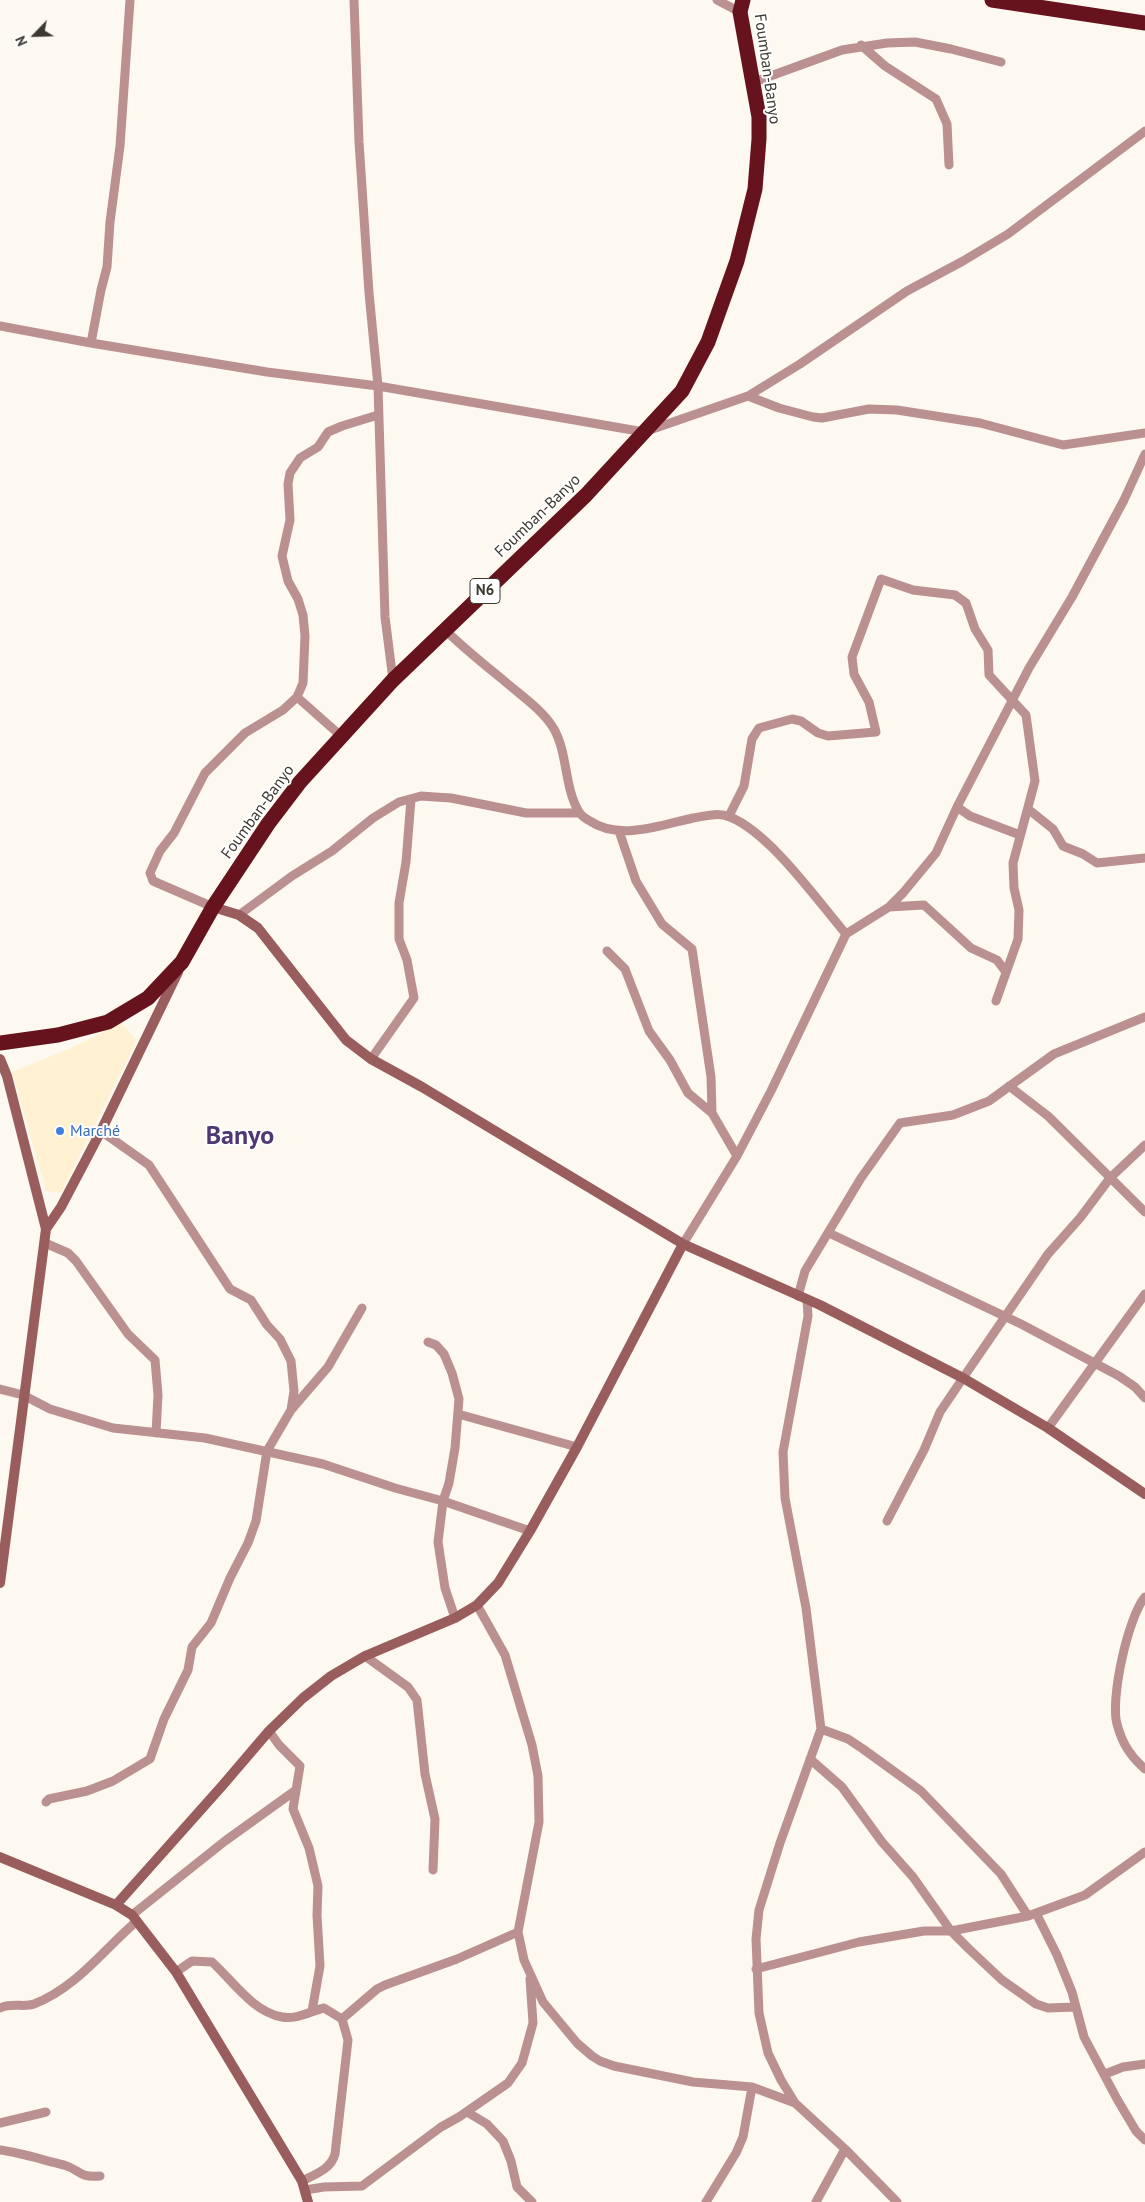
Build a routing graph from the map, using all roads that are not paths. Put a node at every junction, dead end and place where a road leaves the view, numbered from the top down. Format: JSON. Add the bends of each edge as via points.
{"nodes":[{"id":1,"x":130,"y":0,"type":"edge"},
{"id":2,"x":354,"y":0,"type":"edge"},
{"id":3,"x":717,"y":0,"type":"edge"},
{"id":4,"x":992,"y":0,"type":"edge"},
{"id":5,"x":742,"y":6,"type":"edge"},
{"id":6,"x":1145,"y":23,"type":"edge"},
{"id":7,"x":861,"y":45,"type":"junction"},
{"id":8,"x":1001,"y":62,"type":"dead end"},
{"id":9,"x":754,"y":82,"type":"junction"},
{"id":10,"x":1145,"y":131,"type":"edge"},
{"id":11,"x":949,"y":165,"type":"dead end"},
{"id":12,"x":0,"y":326,"type":"edge"},
{"id":13,"x":91,"y":343,"type":"junction"},
{"id":14,"x":378,"y":386,"type":"junction"},
{"id":15,"x":748,"y":396,"type":"junction"},
{"id":16,"x":378,"y":415,"type":"junction"},
{"id":17,"x":644,"y":432,"type":"junction"},
{"id":18,"x":1145,"y":433,"type":"edge"},
{"id":19,"x":1144,"y":460,"type":"edge"},
{"id":20,"x":445,"y":630,"type":"junction"},
{"id":21,"x":393,"y":680,"type":"junction"},
{"id":22,"x":297,"y":697,"type":"junction"},
{"id":23,"x":1012,"y":700,"type":"junction"},
{"id":24,"x":341,"y":736,"type":"junction"},
{"id":25,"x":411,"y":799,"type":"junction"},
{"id":26,"x":956,"y":807,"type":"junction"},
{"id":27,"x":1028,"y":809,"type":"junction"},
{"id":28,"x":579,"y":813,"type":"junction"},
{"id":29,"x":729,"y":816,"type":"junction"},
{"id":30,"x":619,"y":831,"type":"junction"},
{"id":31,"x":1020,"y":835,"type":"junction"},
{"id":32,"x":1145,"y":858,"type":"edge"},
{"id":33,"x":213,"y":907,"type":"junction"},
{"id":34,"x":889,"y":907,"type":"junction"},
{"id":35,"x":239,"y":915,"type":"junction"},
{"id":36,"x":846,"y":934,"type":"junction"},
{"id":37,"x":607,"y":951,"type":"dead end"},
{"id":38,"x":182,"y":962,"type":"junction"},
{"id":39,"x":1006,"y":972,"type":"junction"},
{"id":40,"x":996,"y":1001,"type":"dead end"},
{"id":41,"x":1145,"y":1017,"type":"edge"},
{"id":42,"x":0,"y":1044,"type":"edge"},
{"id":43,"x":0,"y":1059,"type":"edge"},
{"id":44,"x":371,"y":1059,"type":"junction"},
{"id":45,"x":1009,"y":1086,"type":"junction"},
{"id":46,"x":712,"y":1113,"type":"junction"},
{"id":47,"x":100,"y":1131,"type":"junction"},
{"id":48,"x":1145,"y":1145,"type":"edge"},
{"id":49,"x":737,"y":1156,"type":"junction"},
{"id":50,"x":1110,"y":1178,"type":"junction"},
{"id":51,"x":1145,"y":1212,"type":"edge"},
{"id":52,"x":46,"y":1229,"type":"junction"},
{"id":53,"x":829,"y":1233,"type":"junction"},
{"id":54,"x":45,"y":1242,"type":"junction"},
{"id":55,"x":683,"y":1244,"type":"junction"},
{"id":56,"x":1145,"y":1294,"type":"edge"},
{"id":57,"x":802,"y":1298,"type":"junction"},
{"id":58,"x":362,"y":1308,"type":"dead end"},
{"id":59,"x":1005,"y":1317,"type":"junction"},
{"id":60,"x":428,"y":1342,"type":"dead end"},
{"id":61,"x":1094,"y":1362,"type":"junction"},
{"id":62,"x":963,"y":1378,"type":"junction"},
{"id":63,"x":0,"y":1389,"type":"edge"},
{"id":64,"x":23,"y":1395,"type":"junction"},
{"id":65,"x":1145,"y":1398,"type":"edge"},
{"id":66,"x":291,"y":1410,"type":"junction"},
{"id":67,"x":458,"y":1414,"type":"junction"},
{"id":68,"x":1048,"y":1428,"type":"junction"},
{"id":69,"x":156,"y":1433,"type":"junction"},
{"id":70,"x":577,"y":1447,"type":"junction"},
{"id":71,"x":267,"y":1451,"type":"junction"},
{"id":72,"x":1144,"y":1492,"type":"edge"},
{"id":73,"x":443,"y":1500,"type":"junction"},
{"id":74,"x":887,"y":1521,"type":"dead end"},
{"id":75,"x":530,"y":1531,"type":"junction"},
{"id":76,"x":0,"y":1582,"type":"edge"},
{"id":77,"x":1145,"y":1597,"type":"edge"},
{"id":78,"x":477,"y":1605,"type":"junction"},
{"id":79,"x":455,"y":1618,"type":"junction"},
{"id":80,"x":365,"y":1656,"type":"junction"},
{"id":81,"x":822,"y":1728,"type":"junction"},
{"id":82,"x":269,"y":1731,"type":"junction"},
{"id":83,"x":810,"y":1759,"type":"junction"},
{"id":84,"x":1145,"y":1769,"type":"edge"},
{"id":85,"x":296,"y":1790,"type":"junction"},
{"id":86,"x":46,"y":1802,"type":"dead end"},
{"id":87,"x":1145,"y":1852,"type":"edge"},
{"id":88,"x":0,"y":1857,"type":"edge"},
{"id":89,"x":433,"y":1870,"type":"dead end"},
{"id":90,"x":116,"y":1905,"type":"junction"},
{"id":91,"x":1032,"y":1914,"type":"junction"},
{"id":92,"x":135,"y":1918,"type":"junction"},
{"id":93,"x":951,"y":1931,"type":"junction"},
{"id":94,"x":518,"y":1932,"type":"junction"},
{"id":95,"x":756,"y":1969,"type":"junction"},
{"id":96,"x":176,"y":1972,"type":"junction"},
{"id":97,"x":530,"y":1973,"type":"junction"},
{"id":98,"x":0,"y":2008,"type":"edge"},
{"id":99,"x":1076,"y":2008,"type":"junction"},
{"id":100,"x":312,"y":2011,"type":"junction"},
{"id":101,"x":342,"y":2018,"type":"junction"},
{"id":102,"x":1145,"y":2064,"type":"edge"},
{"id":103,"x":1105,"y":2074,"type":"junction"},
{"id":104,"x":752,"y":2087,"type":"junction"},
{"id":105,"x":795,"y":2102,"type":"junction"},
{"id":106,"x":46,"y":2112,"type":"dead end"},
{"id":107,"x":467,"y":2112,"type":"junction"},
{"id":108,"x":0,"y":2123,"type":"edge"},
{"id":109,"x":1145,"y":2140,"type":"edge"},
{"id":110,"x":845,"y":2149,"type":"junction"},
{"id":111,"x":0,"y":2150,"type":"edge"},
{"id":112,"x":100,"y":2176,"type":"dead end"},
{"id":113,"x":303,"y":2186,"type":"junction"},
{"id":114,"x":308,"y":2202,"type":"edge"},
{"id":115,"x":532,"y":2202,"type":"edge"},
{"id":116,"x":706,"y":2202,"type":"edge"},
{"id":117,"x":816,"y":2202,"type":"edge"},
{"id":118,"x":896,"y":2202,"type":"edge"}],
"edges":[{"from":1,"to":13,"type":"street","via":[[108,260]]},
{"from":2,"to":14,"type":"street","via":[[360,161]]},
{"from":3,"to":5,"type":"street"},
{"from":4,"to":6,"type":"highway"},
{"from":5,"to":9,"type":"highway","name":"Foumban-Banyo","number":"N6"},
{"from":7,"to":8,"type":"street","via":[[915,42]]},
{"from":7,"to":9,"type":"street"},
{"from":7,"to":11,"type":"street","via":[[885,66],[936,99],[947,124]]},
{"from":9,"to":17,"type":"highway","name":"Foumban-Banyo","number":"N6","via":[[759,117],[758,162],[755,189],[736,261],[708,342],[691,375],[674,401]]},
{"from":10,"to":15,"type":"street","via":[[1008,234],[907,291]]},
{"from":12,"to":13,"type":"street"},
{"from":13,"to":14,"type":"street","via":[[267,372]]},
{"from":14,"to":16,"type":"street"},
{"from":14,"to":17,"type":"street"},
{"from":15,"to":17,"type":"street"},
{"from":15,"to":18,"type":"street","via":[[813,418],[869,409],[897,410],[980,423],[1063,444]]},
{"from":16,"to":21,"type":"street","via":[[385,617]]},
{"from":16,"to":22,"type":"street","via":[[333,428],[318,447],[300,458],[290,474],[290,520],[282,556],[288,581],[298,599],[304,629],[304,675]]},
{"from":17,"to":20,"type":"highway","name":"Foumban-Banyo","number":"N6","via":[[586,495]]},
{"from":19,"to":23,"type":"street","via":[[1072,597]]},
{"from":20,"to":21,"type":"highway","name":"Foumban-Banyo","number":"N6"},
{"from":20,"to":28,"type":"street","via":[[540,712],[553,728]]},
{"from":21,"to":24,"type":"highway","name":"Foumban-Banyo","number":"N6"},
{"from":22,"to":24,"type":"street"},
{"from":22,"to":33,"type":"street","via":[[245,733],[205,772],[174,833],[152,866],[150,873],[154,880]]},
{"from":23,"to":26,"type":"street"},
{"from":23,"to":27,"type":"street","via":[[1026,715],[1031,748],[1035,780]]},
{"from":23,"to":29,"type":"street","via":[[989,675],[988,650],[975,629],[966,603],[955,595],[913,590],[881,579],[852,657],[854,674],[869,702],[876,732],[828,736],[792,719],[760,728],[752,739],[744,786]]},
{"from":24,"to":33,"type":"highway","name":"Foumban-Banyo","number":"N6","via":[[280,807]]},
{"from":25,"to":28,"type":"street","via":[[421,796],[452,798],[526,813]]},
{"from":25,"to":35,"type":"street","via":[[399,802],[373,818],[332,851]]},
{"from":25,"to":44,"type":"street","via":[[399,903],[399,939],[407,960],[414,998]]},
{"from":26,"to":31,"type":"street","via":[[970,816]]},
{"from":26,"to":34,"type":"street","via":[[936,853]]},
{"from":27,"to":31,"type":"street"},
{"from":27,"to":32,"type":"street","via":[[1053,829],[1063,846],[1097,863]]},
{"from":28,"to":30,"type":"street","via":[[592,823]]},
{"from":29,"to":30,"type":"street","via":[[708,815]]},
{"from":29,"to":36,"type":"street","via":[[752,829]]},
{"from":30,"to":46,"type":"street","via":[[636,881],[662,924],[692,949],[711,1077]]},
{"from":31,"to":39,"type":"street","via":[[1013,864],[1019,910],[1018,939]]},
{"from":33,"to":35,"type":"street"},
{"from":33,"to":38,"type":"highway","name":"Foumban-Banyo","number":"N6"},
{"from":34,"to":36,"type":"street"},
{"from":34,"to":39,"type":"street","via":[[924,904],[971,948],[997,960]]},
{"from":35,"to":44,"type":"street","via":[[258,928],[346,1040]]},
{"from":36,"to":49,"type":"street"},
{"from":37,"to":46,"type":"street","via":[[625,969],[648,1031],[670,1060],[688,1093]]},
{"from":38,"to":42,"type":"highway","name":"Foumban-Banyo","number":"N6","via":[[148,998],[108,1022],[58,1035]]},
{"from":38,"to":47,"type":"street"},
{"from":39,"to":40,"type":"street"},
{"from":41,"to":45,"type":"street","via":[[1054,1054]]},
{"from":43,"to":52,"type":"street"},
{"from":44,"to":55,"type":"street"},
{"from":45,"to":50,"type":"street","via":[[1048,1116]]},
{"from":45,"to":53,"type":"street","via":[[989,1101],[953,1115],[900,1123],[861,1178]]},
{"from":46,"to":49,"type":"street"},
{"from":47,"to":52,"type":"street","via":[[61,1207]]},
{"from":47,"to":66,"type":"street","via":[[149,1165],[230,1289],[251,1300],[267,1326],[280,1339],[291,1360],[294,1391]]},
{"from":48,"to":50,"type":"street"},
{"from":49,"to":55,"type":"street"},
{"from":50,"to":51,"type":"street"},
{"from":50,"to":59,"type":"street","via":[[1048,1254]]},
{"from":52,"to":54,"type":"street"},
{"from":53,"to":57,"type":"street","via":[[805,1271]]},
{"from":53,"to":59,"type":"street"},
{"from":54,"to":64,"type":"street"},
{"from":54,"to":69,"type":"street","via":[[68,1253],[76,1261],[128,1334],[155,1360],[158,1395]]},
{"from":55,"to":57,"type":"street"},
{"from":55,"to":70,"type":"street"},
{"from":56,"to":61,"type":"street"},
{"from":57,"to":62,"type":"street"},
{"from":57,"to":81,"type":"street","via":[[808,1316],[783,1452],[783,1472]]},
{"from":58,"to":66,"type":"street","via":[[328,1367]]},
{"from":59,"to":61,"type":"street"},
{"from":59,"to":62,"type":"street"},
{"from":60,"to":67,"type":"street","via":[[436,1345],[448,1362],[458,1393]]},
{"from":61,"to":65,"type":"street","via":[[1119,1376]]},
{"from":61,"to":68,"type":"street"},
{"from":62,"to":68,"type":"street"},
{"from":62,"to":74,"type":"street","via":[[940,1412]]},
{"from":63,"to":64,"type":"street"},
{"from":64,"to":69,"type":"street","via":[[50,1409],[113,1428]]},
{"from":64,"to":76,"type":"street"},
{"from":66,"to":71,"type":"street"},
{"from":67,"to":70,"type":"street"},
{"from":67,"to":73,"type":"street","via":[[451,1475]]},
{"from":68,"to":72,"type":"street"},
{"from":69,"to":71,"type":"street","via":[[205,1438]]},
{"from":70,"to":75,"type":"street"},
{"from":71,"to":73,"type":"street"},
{"from":71,"to":86,"type":"street","via":[[256,1520],[248,1543],[211,1623],[192,1647],[188,1670],[164,1719],[150,1759],[113,1781]]},
{"from":73,"to":75,"type":"street"},
{"from":73,"to":79,"type":"street","via":[[439,1554]]},
{"from":75,"to":78,"type":"street","via":[[498,1583]]},
{"from":77,"to":84,"type":"street","via":[[1125,1643],[1115,1711],[1127,1750]]},
{"from":78,"to":79,"type":"street"},
{"from":78,"to":94,"type":"street","via":[[506,1656],[538,1776],[539,1822]]},
{"from":79,"to":80,"type":"street"},
{"from":80,"to":82,"type":"street","via":[[318,1685]]},
{"from":80,"to":89,"type":"street","via":[[408,1687],[417,1700],[425,1774],[435,1819]]},
{"from":81,"to":83,"type":"street"},
{"from":81,"to":91,"type":"street","via":[[863,1748],[921,1792],[996,1868]]},
{"from":82,"to":85,"type":"street","via":[[300,1766]]},
{"from":82,"to":90,"type":"street"},
{"from":83,"to":93,"type":"street","via":[[842,1787]]},
{"from":83,"to":95,"type":"street","via":[[759,1910]]},
{"from":85,"to":92,"type":"street","via":[[225,1841]]},
{"from":85,"to":100,"type":"street","via":[[293,1809],[309,1848],[318,1886],[320,1966]]},
{"from":87,"to":91,"type":"street","via":[[1086,1896]]},
{"from":88,"to":90,"type":"street"},
{"from":90,"to":92,"type":"street"},
{"from":91,"to":93,"type":"street"},
{"from":91,"to":99,"type":"street","via":[[1057,1955]]},
{"from":92,"to":96,"type":"street"},
{"from":92,"to":98,"type":"street","via":[[94,1965],[49,1996],[34,2004]]},
{"from":93,"to":95,"type":"street","via":[[924,1931],[858,1942]]},
{"from":93,"to":99,"type":"street","via":[[1002,1980],[1036,2004],[1048,2008]]},
{"from":94,"to":97,"type":"street"},
{"from":94,"to":101,"type":"street","via":[[457,1959],[385,1985]]},
{"from":95,"to":105,"type":"street","via":[[765,2046]]},
{"from":96,"to":100,"type":"street","via":[[192,1961],[212,1962],[252,2002],[268,2012],[283,2018]]},
{"from":96,"to":113,"type":"street"},
{"from":97,"to":104,"type":"street","via":[[543,2002],[558,2022],[600,2062],[693,2082]]},
{"from":97,"to":107,"type":"street","via":[[533,2023],[522,2063],[501,2089]]},
{"from":99,"to":103,"type":"street","via":[[1084,2037]]},
{"from":100,"to":101,"type":"street","via":[[324,2008]]},
{"from":101,"to":113,"type":"street","via":[[348,2040],[336,2148],[332,2162]]},
{"from":102,"to":103,"type":"street"},
{"from":103,"to":109,"type":"street","via":[[1136,2131]]},
{"from":104,"to":105,"type":"street"},
{"from":104,"to":116,"type":"street","via":[[743,2136]]},
{"from":105,"to":110,"type":"street"},
{"from":106,"to":108,"type":"street"},
{"from":107,"to":113,"type":"street","via":[[440,2127],[362,2186]]},
{"from":107,"to":115,"type":"street","via":[[487,2124],[503,2141],[517,2186]]},
{"from":110,"to":117,"type":"street"},
{"from":110,"to":118,"type":"street"},
{"from":111,"to":112,"type":"street","via":[[64,2165],[83,2176]]},
{"from":113,"to":114,"type":"street"}]}
